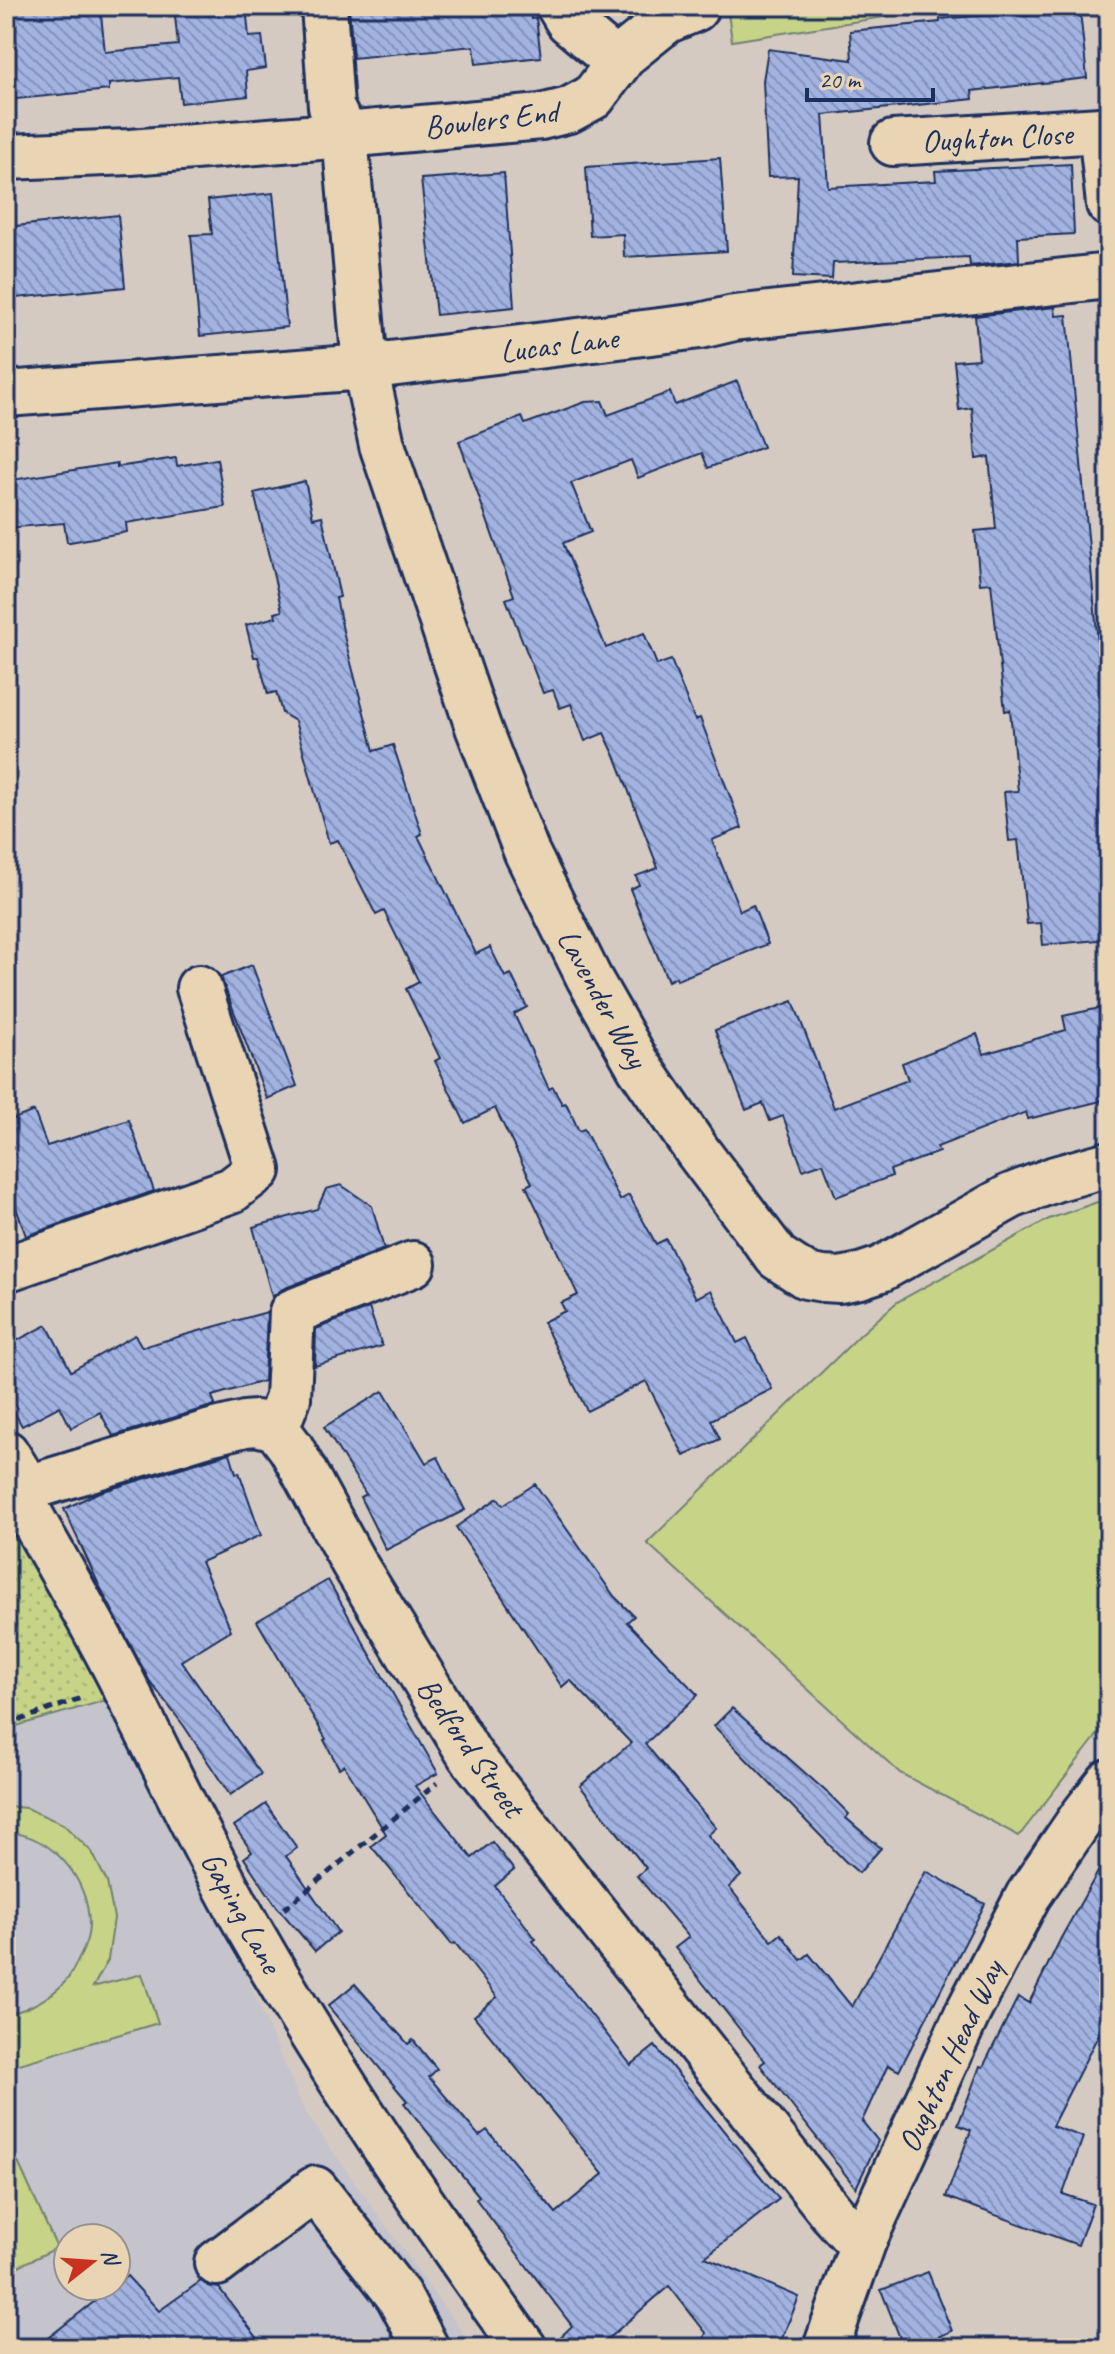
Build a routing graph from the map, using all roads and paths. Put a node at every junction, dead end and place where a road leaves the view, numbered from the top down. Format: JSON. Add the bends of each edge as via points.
{"nodes":[{"id":1,"x":324,"y":6,"type":"edge"},
{"id":2,"x":559,"y":6,"type":"edge"},
{"id":3,"x":695,"y":9,"type":"dead end"},
{"id":4,"x":618,"y":63,"type":"junction"},
{"id":5,"x":1105,"y":130,"type":"edge"},
{"id":6,"x":345,"y":135,"type":"junction"},
{"id":7,"x":893,"y":143,"type":"dead end"},
{"id":8,"x":6,"y":157,"type":"edge"},
{"id":9,"x":1109,"y":204,"type":"edge"},
{"id":10,"x":1109,"y":276,"type":"edge"},
{"id":11,"x":365,"y":367,"type":"junction"},
{"id":12,"x":6,"y":394,"type":"edge"},
{"id":13,"x":199,"y":988,"type":"dead end"},
{"id":14,"x":1109,"y":1164,"type":"edge"},
{"id":15,"x":413,"y":1264,"type":"dead end"},
{"id":16,"x":6,"y":1269,"type":"edge"},
{"id":17,"x":276,"y":1428,"type":"junction"},
{"id":18,"x":17,"y":1470,"type":"edge"},
{"id":19,"x":123,"y":1683,"type":"junction"},
{"id":20,"x":6,"y":1725,"type":"edge"},
{"id":21,"x":470,"y":1755,"type":"junction"},
{"id":22,"x":1109,"y":1782,"type":"edge"},
{"id":23,"x":253,"y":1935,"type":"junction"},
{"id":24,"x":864,"y":2240,"type":"junction"},
{"id":25,"x":217,"y":2263,"type":"dead end"},
{"id":26,"x":426,"y":2348,"type":"edge"},
{"id":27,"x":524,"y":2348,"type":"edge"},
{"id":28,"x":826,"y":2348,"type":"edge"}],
"edges":[{"from":1,"to":6,"type":"street","via":[[331,107]]},
{"from":2,"to":4,"type":"street","via":[[568,21]]},
{"from":3,"to":4,"type":"street","name":"Bowlers End","via":[[666,21]]},
{"from":4,"to":6,"type":"street","name":"Bowlers End","via":[[593,97],[569,110]]},
{"from":5,"to":7,"type":"street","name":"Oughton Close"},
{"from":5,"to":9,"type":"street","name":"Oughton Close"},
{"from":6,"to":8,"type":"street","name":"Bowlers End"},
{"from":6,"to":11,"type":"street"},
{"from":10,"to":11,"type":"street","name":"Lucas Lane"},
{"from":11,"to":12,"type":"street","name":"Lucas Lane"},
{"from":11,"to":14,"type":"street","name":"Lavender Way","via":[[382,445],[424,573],[527,853],[639,1066],[777,1257],[806,1276],[860,1276],[1011,1196]]},
{"from":13,"to":16,"type":"street","via":[[258,1170],[232,1190]]},
{"from":15,"to":17,"type":"street","via":[[292,1312],[288,1398]]},
{"from":17,"to":18,"type":"street","via":[[245,1424]]},
{"from":17,"to":21,"type":"street","name":"Bedford Street"},
{"from":18,"to":19,"type":"street","name":"Gaping Lane","via":[[26,1507]]},
{"from":19,"to":20,"type":"path"},
{"from":19,"to":23,"type":"street","name":"Gaping Lane"},
{"from":21,"to":23,"type":"path"},
{"from":21,"to":24,"type":"street","name":"Bedford Street","via":[[831,2212]]},
{"from":22,"to":24,"type":"street","name":"Oughton Head Way","via":[[1028,1896],[968,2012]]},
{"from":23,"to":27,"type":"street","name":"Gaping Lane","via":[[321,2048]]},
{"from":24,"to":28,"type":"street","name":"Oughton Head Way"},
{"from":25,"to":26,"type":"street","via":[[315,2189],[398,2295]]}]}
